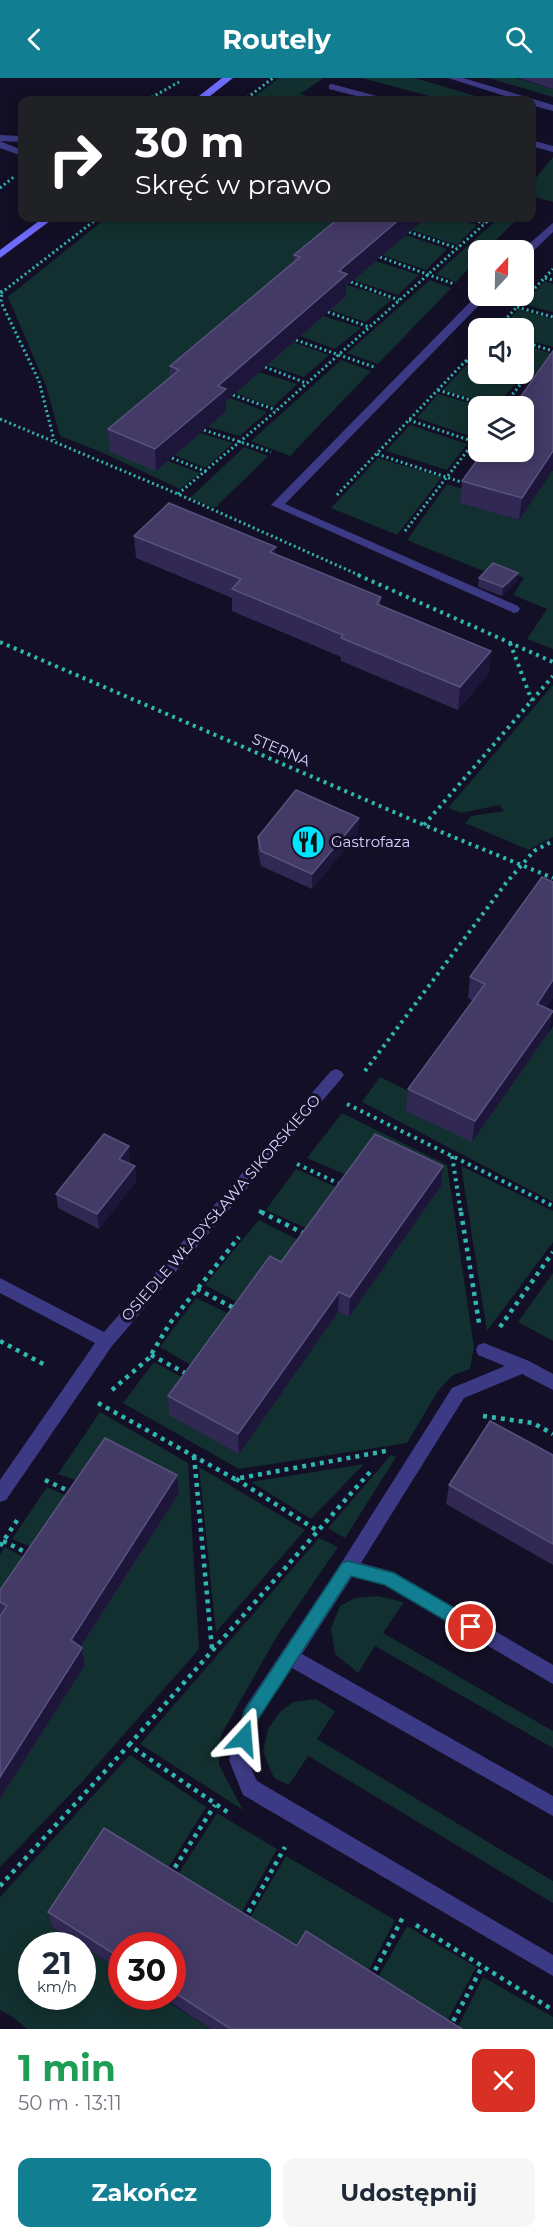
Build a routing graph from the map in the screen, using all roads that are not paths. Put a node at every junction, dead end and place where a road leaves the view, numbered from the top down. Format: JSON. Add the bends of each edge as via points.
{"nodes":[{"id":1,"x":228,"y":78,"type":"edge"},
{"id":2,"x":453,"y":78,"type":"edge"},
{"id":3,"x":332,"y":87,"type":"dead end"},
{"id":4,"x":204,"y":96,"type":"edge"},
{"id":5,"x":366,"y":96,"type":"edge"},
{"id":6,"x":512,"y":96,"type":"edge"},
{"id":7,"x":536,"y":103,"type":"edge"},
{"id":8,"x":553,"y":108,"type":"edge"},
{"id":9,"x":0,"y":138,"type":"edge"},
{"id":10,"x":18,"y":139,"type":"edge"},
{"id":11,"x":0,"y":144,"type":"edge"},
{"id":12,"x":536,"y":144,"type":"edge"},
{"id":13,"x":553,"y":149,"type":"edge"},
{"id":14,"x":18,"y":151,"type":"edge"},
{"id":15,"x":44,"y":222,"type":"edge"},
{"id":16,"x":553,"y":226,"type":"edge"},
{"id":17,"x":534,"y":244,"type":"edge"},
{"id":18,"x":0,"y":255,"type":"edge"},
{"id":19,"x":473,"y":306,"type":"edge"},
{"id":20,"x":514,"y":609,"type":"dead end"},
{"id":21,"x":336,"y":1075,"type":"dead end"},
{"id":22,"x":0,"y":1285,"type":"edge"},
{"id":23,"x":106,"y":1341,"type":"junction"},
{"id":24,"x":484,"y":1350,"type":"road end"},
{"id":25,"x":523,"y":1366,"type":"junction"},
{"id":26,"x":553,"y":1383,"type":"edge"},
{"id":27,"x":0,"y":1494,"type":"edge"},
{"id":28,"x":348,"y":1568,"type":"junction"},
{"id":29,"x":288,"y":1656,"type":"junction"},
{"id":30,"x":553,"y":1675,"type":"edge"},
{"id":31,"x":553,"y":1807,"type":"edge"},
{"id":32,"x":553,"y":1966,"type":"edge"}],
"edges":[{"from":1,"to":4,"type":"street"},
{"from":2,"to":6,"type":"street"},
{"from":3,"to":5,"type":"street"},
{"from":7,"to":8,"type":"street"},
{"from":9,"to":10,"type":"street"},
{"from":11,"to":14,"type":"street"},
{"from":12,"to":13,"type":"street"},
{"from":15,"to":18,"type":"street"},
{"from":16,"to":17,"type":"street"},
{"from":19,"to":20,"type":"street","via":[[277,505]]},
{"from":21,"to":23,"type":"street","name":"OSIEDLE WŁADYSŁAWA SIKORSKIEGO"},
{"from":22,"to":23,"type":"street"},
{"from":23,"to":27,"type":"street","name":"OSIEDLE WŁADYSŁAWA SIKORSKIEGO"},
{"from":24,"to":25,"type":"street"},
{"from":25,"to":26,"type":"street"},
{"from":25,"to":28,"type":"street","via":[[458,1393]]},
{"from":28,"to":29,"type":"street"},
{"from":28,"to":30,"type":"street","via":[[388,1578]]},
{"from":29,"to":31,"type":"street"},
{"from":29,"to":32,"type":"street","via":[[251,1715],[238,1761],[250,1788]]}]}
